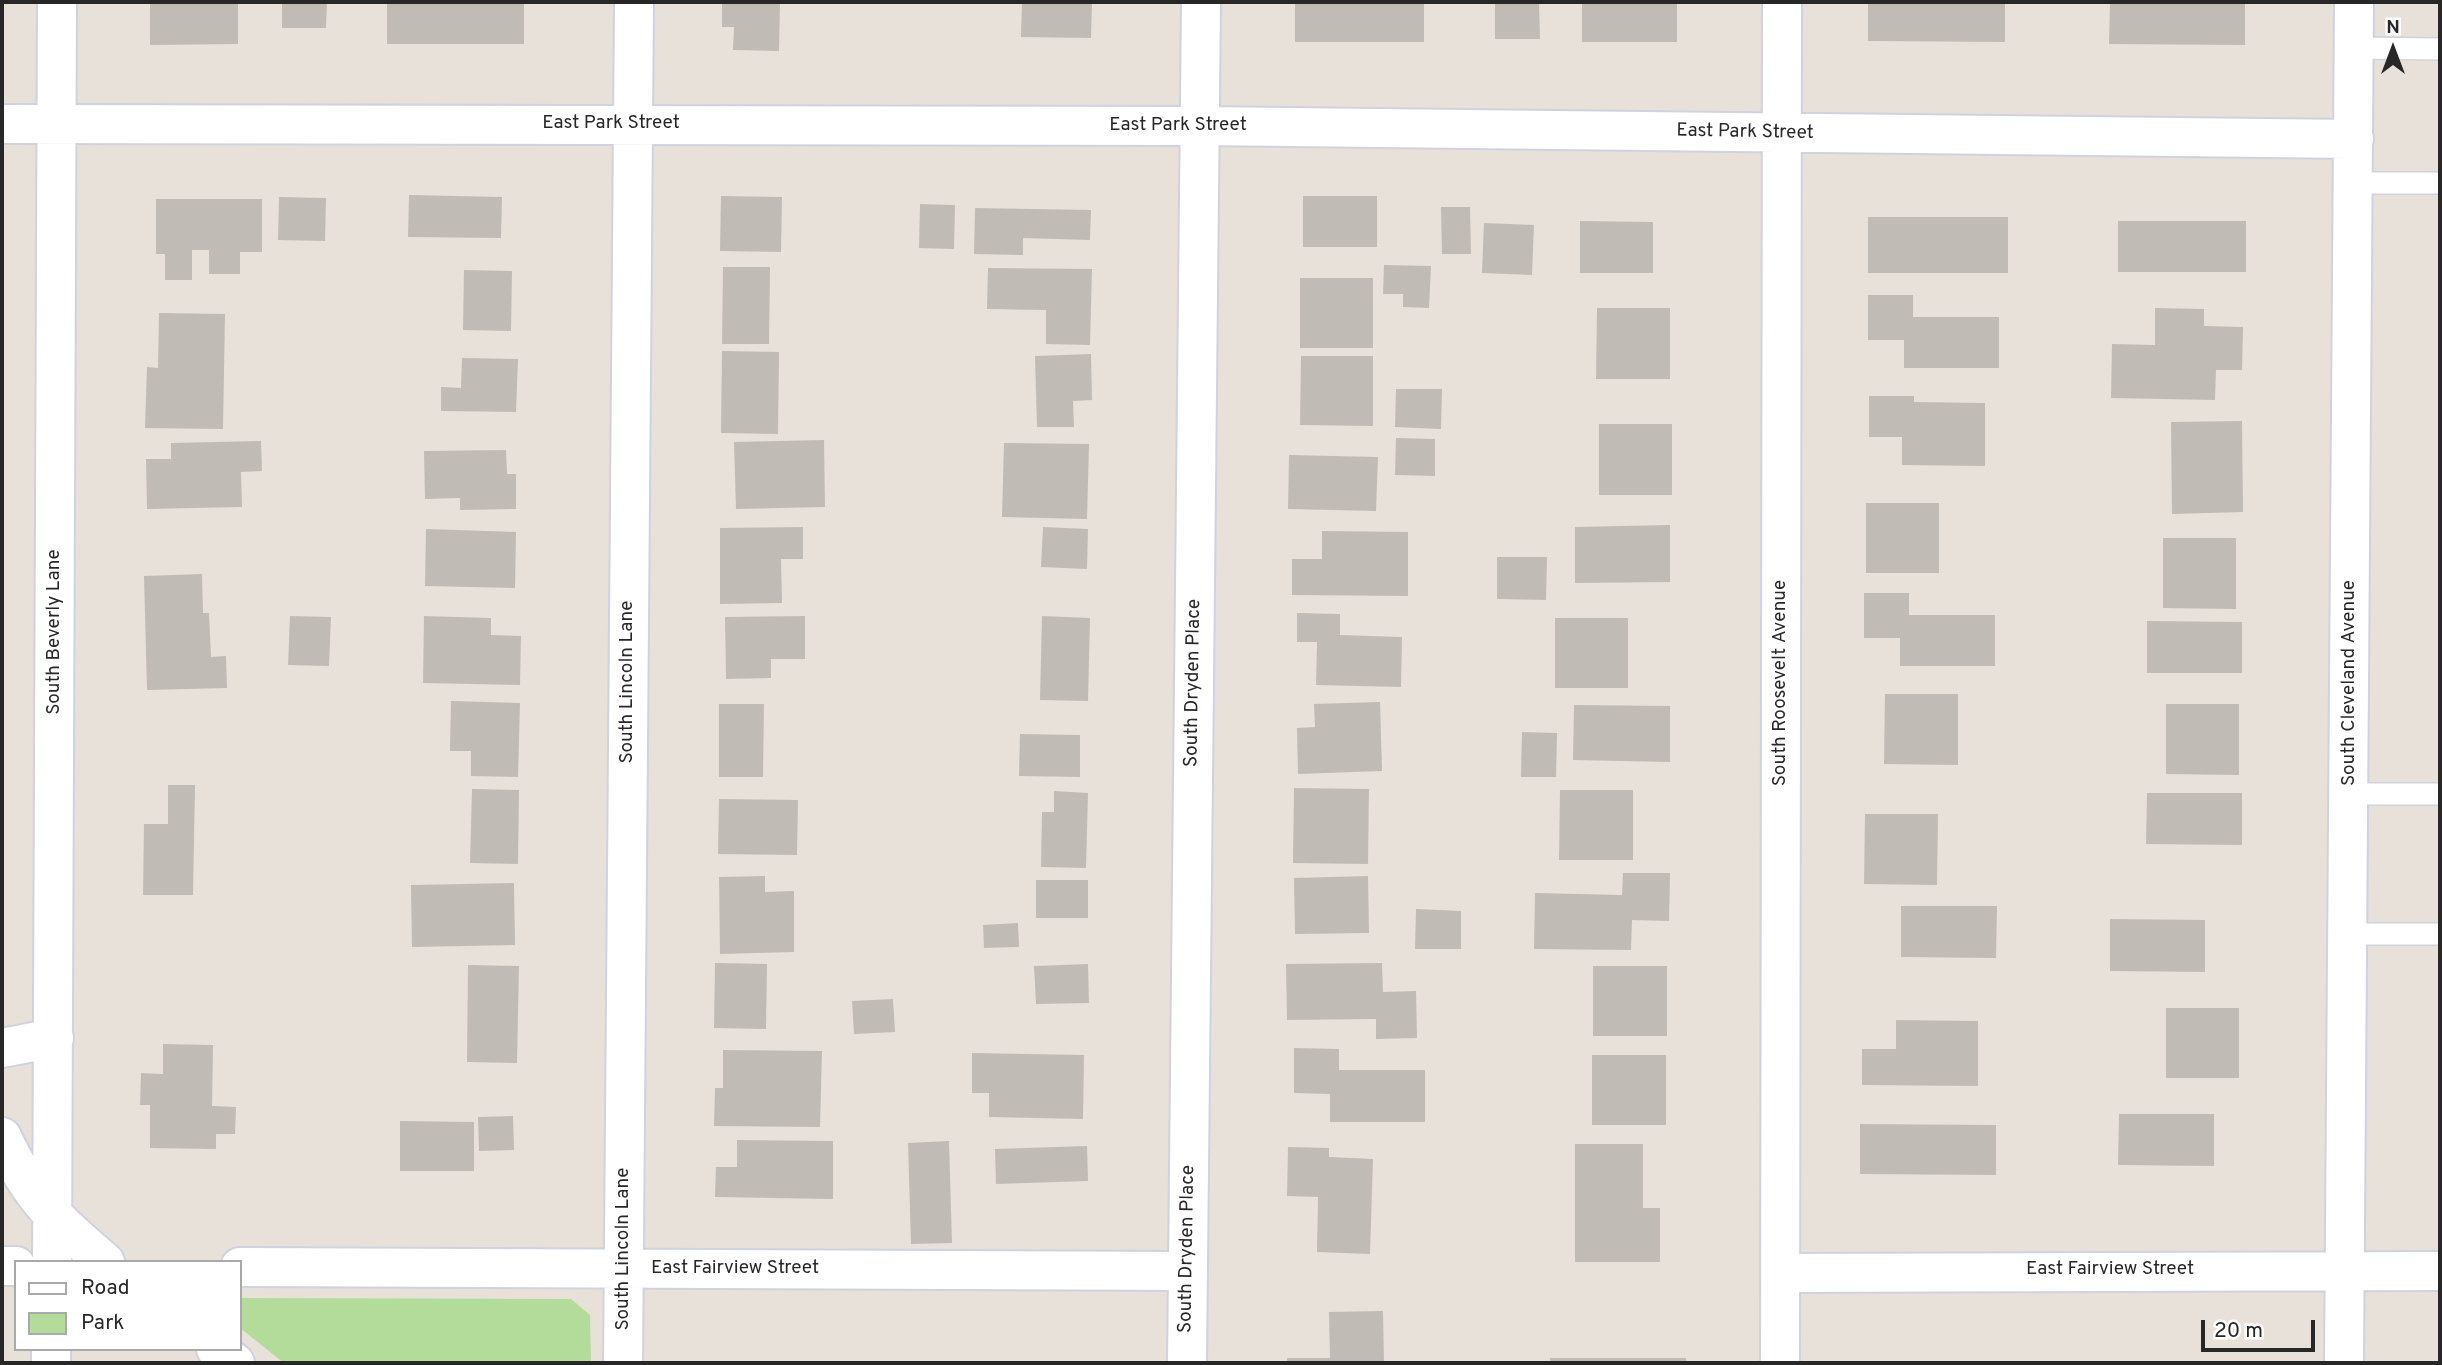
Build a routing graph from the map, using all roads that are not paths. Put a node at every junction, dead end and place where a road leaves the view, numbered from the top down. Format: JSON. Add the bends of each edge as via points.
{"nodes":[{"id":1,"x":57,"y":2,"type":"edge"},
{"id":2,"x":634,"y":2,"type":"edge"},
{"id":3,"x":1201,"y":2,"type":"edge"},
{"id":4,"x":1782,"y":2,"type":"edge"},
{"id":5,"x":2354,"y":2,"type":"edge"},
{"id":6,"x":2354,"y":48,"type":"junction"},
{"id":7,"x":2440,"y":49,"type":"edge"},
{"id":8,"x":2,"y":124,"type":"edge"},
{"id":9,"x":632,"y":124,"type":"junction"},
{"id":10,"x":57,"y":125,"type":"junction"},
{"id":11,"x":1200,"y":126,"type":"junction"},
{"id":12,"x":1782,"y":134,"type":"junction"},
{"id":13,"x":2354,"y":139,"type":"junction"},
{"id":14,"x":2353,"y":183,"type":"junction"},
{"id":15,"x":2440,"y":183,"type":"edge"},
{"id":16,"x":2349,"y":794,"type":"junction"},
{"id":17,"x":2440,"y":794,"type":"edge"},
{"id":18,"x":2440,"y":933,"type":"edge"},
{"id":19,"x":2348,"y":934,"type":"junction"},
{"id":20,"x":54,"y":1038,"type":"junction"},
{"id":21,"x":2,"y":1048,"type":"edge"},
{"id":22,"x":2,"y":1137,"type":"edge"},
{"id":23,"x":53,"y":1218,"type":"junction"},
{"id":24,"x":52,"y":1260,"type":"edge"},
{"id":25,"x":103,"y":1260,"type":"edge"},
{"id":26,"x":242,"y":1267,"type":"edge"},
{"id":27,"x":624,"y":1269,"type":"junction"},
{"id":28,"x":2346,"y":1269,"type":"junction"},
{"id":29,"x":2440,"y":1270,"type":"edge"},
{"id":30,"x":1188,"y":1271,"type":"junction"},
{"id":31,"x":1780,"y":1273,"type":"junction"},
{"id":32,"x":219,"y":1351,"type":"edge"},
{"id":33,"x":235,"y":1363,"type":"edge"},
{"id":34,"x":623,"y":1363,"type":"edge"},
{"id":35,"x":1187,"y":1363,"type":"edge"},
{"id":36,"x":1780,"y":1363,"type":"edge"},
{"id":37,"x":2344,"y":1363,"type":"edge"}],
"edges":[{"from":1,"to":10,"type":"street","name":"South Beverly Lane"},
{"from":2,"to":9,"type":"street","name":"South Lincoln Lane"},
{"from":3,"to":11,"type":"street","name":"South Dryden Place"},
{"from":4,"to":12,"type":"street","name":"South Roosevelt Avenue"},
{"from":5,"to":6,"type":"street","name":"South Cleveland Avenue"},
{"from":6,"to":7,"type":"lane"},
{"from":6,"to":13,"type":"street","name":"South Cleveland Avenue"},
{"from":8,"to":10,"type":"street","name":"East Park Street"},
{"from":9,"to":10,"type":"street","name":"East Park Street"},
{"from":9,"to":11,"type":"street","name":"East Park Street"},
{"from":9,"to":27,"type":"street","name":"South Lincoln Lane"},
{"from":10,"to":20,"type":"street","name":"South Beverly Lane"},
{"from":11,"to":12,"type":"street","name":"East Park Street"},
{"from":11,"to":30,"type":"street","name":"South Dryden Place"},
{"from":12,"to":13,"type":"street","name":"East Park Street"},
{"from":12,"to":31,"type":"street","name":"South Roosevelt Avenue"},
{"from":13,"to":14,"type":"street","name":"South Cleveland Avenue"},
{"from":14,"to":15,"type":"lane"},
{"from":14,"to":16,"type":"street","name":"South Cleveland Avenue"},
{"from":16,"to":17,"type":"lane"},
{"from":16,"to":19,"type":"street","name":"South Cleveland Avenue"},
{"from":18,"to":19,"type":"lane"},
{"from":19,"to":28,"type":"street","name":"South Cleveland Avenue"},
{"from":20,"to":21,"type":"street"},
{"from":20,"to":23,"type":"street","name":"South Beverly Lane"},
{"from":22,"to":23,"type":"street","via":[[18,1171]]},
{"from":23,"to":24,"type":"street","name":"South Beverly Lane"},
{"from":23,"to":25,"type":"street"},
{"from":26,"to":27,"type":"street","name":"East Fairview Street"},
{"from":27,"to":30,"type":"street","name":"East Fairview Street"},
{"from":27,"to":34,"type":"street","name":"South Lincoln Lane"},
{"from":28,"to":29,"type":"street","name":"East Fairview Street"},
{"from":28,"to":31,"type":"street","name":"East Fairview Street"},
{"from":28,"to":37,"type":"street","name":"South Cleveland Avenue"},
{"from":30,"to":35,"type":"street","name":"South Dryden Place"},
{"from":31,"to":36,"type":"street","name":"South Roosevelt Avenue"},
{"from":32,"to":33,"type":"street"}]}
